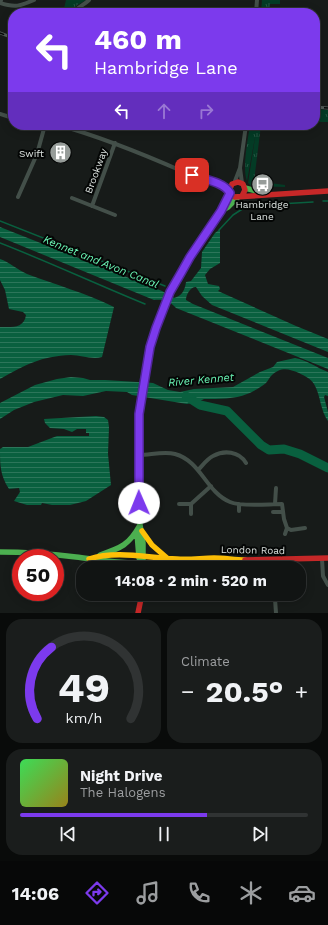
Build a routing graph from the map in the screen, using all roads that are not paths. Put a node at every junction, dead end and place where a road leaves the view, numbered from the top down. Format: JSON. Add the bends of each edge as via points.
{"nodes":[{"id":1,"x":1,"y":0,"type":"edge"},
{"id":2,"x":34,"y":0,"type":"edge"},
{"id":3,"x":89,"y":0,"type":"edge"},
{"id":4,"x":0,"y":3,"type":"edge"},
{"id":5,"x":13,"y":8,"type":"edge"},
{"id":6,"x":18,"y":8,"type":"edge"},
{"id":7,"x":79,"y":8,"type":"edge"},
{"id":8,"x":44,"y":130,"type":"edge"},
{"id":9,"x":75,"y":130,"type":"edge"},
{"id":10,"x":245,"y":130,"type":"edge"},
{"id":11,"x":115,"y":142,"type":"junction"},
{"id":12,"x":240,"y":168,"type":"junction"},
{"id":13,"x":233,"y":182,"type":"junction"},
{"id":14,"x":219,"y":184,"type":"junction"},
{"id":15,"x":244,"y":186,"type":"junction"},
{"id":16,"x":328,"y":191,"type":"edge"},
{"id":17,"x":229,"y":192,"type":"junction"},
{"id":18,"x":265,"y":194,"type":"junction"},
{"id":19,"x":240,"y":196,"type":"junction"},
{"id":20,"x":18,"y":197,"type":"dead end"},
{"id":21,"x":72,"y":198,"type":"dead end"},
{"id":22,"x":92,"y":206,"type":"junction"},
{"id":23,"x":221,"y":211,"type":"junction"},
{"id":24,"x":115,"y":215,"type":"dead end"},
{"id":25,"x":139,"y":455,"type":"junction"},
{"id":26,"x":246,"y":463,"type":"dead end"},
{"id":27,"x":199,"y":469,"type":"junction"},
{"id":28,"x":211,"y":486,"type":"junction"},
{"id":29,"x":276,"y":488,"type":"dead end"},
{"id":30,"x":179,"y":504,"type":"dead end"},
{"id":31,"x":191,"y":504,"type":"junction"},
{"id":32,"x":239,"y":504,"type":"junction"},
{"id":33,"x":275,"y":504,"type":"junction"},
{"id":34,"x":239,"y":511,"type":"dead end"},
{"id":35,"x":273,"y":512,"type":"dead end"},
{"id":36,"x":283,"y":512,"type":"junction"},
{"id":37,"x":191,"y":514,"type":"dead end"},
{"id":38,"x":287,"y":528,"type":"junction"},
{"id":39,"x":305,"y":528,"type":"dead end"},
{"id":40,"x":140,"y":529,"type":"junction"},
{"id":41,"x":285,"y":534,"type":"dead end"},
{"id":42,"x":0,"y":552,"type":"edge"},
{"id":43,"x":98,"y":556,"type":"junction"},
{"id":44,"x":141,"y":556,"type":"junction"},
{"id":45,"x":167,"y":558,"type":"junction"},
{"id":46,"x":89,"y":559,"type":"junction"},
{"id":47,"x":177,"y":559,"type":"junction"},
{"id":48,"x":325,"y":559,"type":"edge"},
{"id":49,"x":102,"y":561,"type":"edge"},
{"id":50,"x":142,"y":561,"type":"edge"},
{"id":51,"x":170,"y":561,"type":"edge"},
{"id":52,"x":328,"y":585,"type":"edge"},
{"id":53,"x":141,"y":601,"type":"edge"},
{"id":54,"x":275,"y":601,"type":"edge"},
{"id":55,"x":138,"y":613,"type":"edge"},
{"id":56,"x":276,"y":613,"type":"edge"}],
"edges":[{"from":1,"to":4,"type":"street"},
{"from":2,"to":6,"type":"street"},
{"from":3,"to":7,"type":"street"},
{"from":4,"to":5,"type":"street"},
{"from":8,"to":20,"type":"street","via":[[37,154]]},
{"from":9,"to":11,"type":"street"},
{"from":10,"to":12,"type":"street"},
{"from":11,"to":14,"type":"street"},
{"from":11,"to":22,"type":"street","name":"Brookway"},
{"from":12,"to":13,"type":"street"},
{"from":12,"to":15,"type":"street"},
{"from":13,"to":14,"type":"street"},
{"from":13,"to":15,"type":"main road"},
{"from":13,"to":17,"type":"main road"},
{"from":14,"to":17,"type":"street"},
{"from":15,"to":18,"type":"main road"},
{"from":15,"to":19,"type":"main road","via":[[244,192]]},
{"from":16,"to":18,"type":"main road"},
{"from":17,"to":19,"type":"main road","via":[[233,196]]},
{"from":17,"to":23,"type":"main road"},
{"from":18,"to":19,"type":"main road"},
{"from":19,"to":23,"type":"main road"},
{"from":21,"to":22,"type":"street","name":"Brookway"},
{"from":22,"to":24,"type":"street","name":"Brookway"},
{"from":23,"to":25,"type":"main road","via":[[170,292],[150,347],[139,414]]},
{"from":25,"to":27,"type":"street","via":[[176,454]]},
{"from":25,"to":40,"type":"main road"},
{"from":26,"to":27,"type":"street","via":[[244,456],[222,453],[214,456]]},
{"from":27,"to":28,"type":"street"},
{"from":28,"to":31,"type":"street"},
{"from":28,"to":32,"type":"street","via":[[227,501]]},
{"from":29,"to":33,"type":"street"},
{"from":30,"to":31,"type":"street"},
{"from":31,"to":37,"type":"street"},
{"from":32,"to":33,"type":"street"},
{"from":32,"to":34,"type":"street"},
{"from":33,"to":36,"type":"street","via":[[282,504]]},
{"from":35,"to":36,"type":"street"},
{"from":36,"to":38,"type":"street"},
{"from":38,"to":39,"type":"street"},
{"from":38,"to":41,"type":"street"},
{"from":40,"to":43,"type":"main road","via":[[124,547]]},
{"from":40,"to":44,"type":"main road"},
{"from":40,"to":45,"type":"main road","via":[[152,545]]},
{"from":42,"to":46,"type":"main road","name":"London Road"},
{"from":43,"to":44,"type":"main road","name":"London Road"},
{"from":43,"to":46,"type":"main road","name":"London Road"},
{"from":44,"to":45,"type":"main road","name":"London Road"},
{"from":44,"to":50,"type":"main road"},
{"from":45,"to":47,"type":"main road","name":"London Road"},
{"from":46,"to":49,"type":"main road","name":"London Road"},
{"from":47,"to":48,"type":"main road","name":"London Road"},
{"from":47,"to":51,"type":"main road","name":"London Road"},
{"from":48,"to":52,"type":"street","via":[[323,576]]},
{"from":53,"to":55,"type":"main road"},
{"from":54,"to":56,"type":"street"}]}
